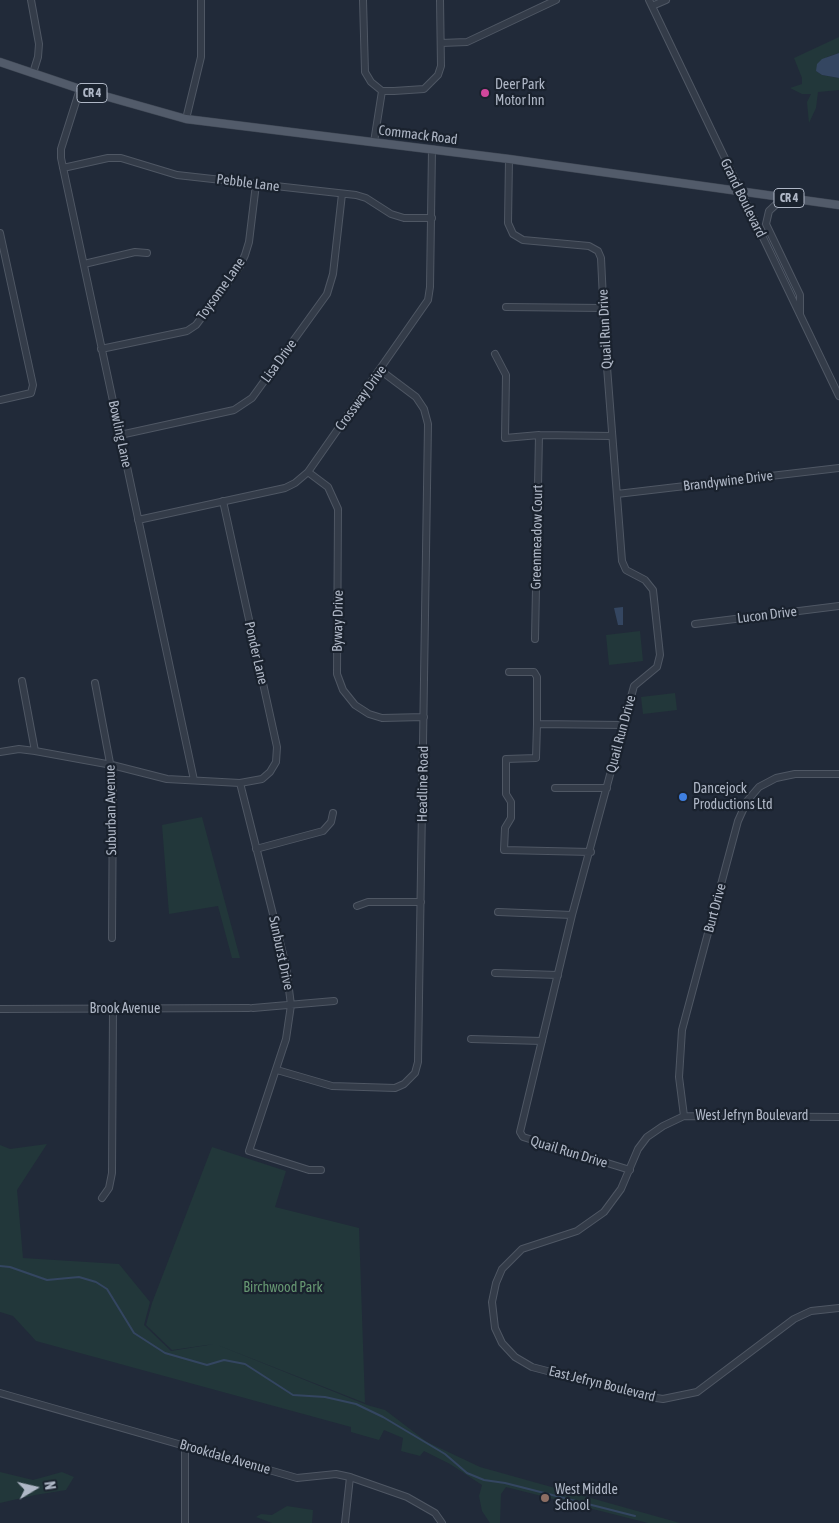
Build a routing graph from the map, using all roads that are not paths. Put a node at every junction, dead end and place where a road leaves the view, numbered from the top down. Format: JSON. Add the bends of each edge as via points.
{"nodes":[{"id":1,"x":31,"y":0,"type":"edge"},
{"id":2,"x":201,"y":0,"type":"edge"},
{"id":3,"x":363,"y":0,"type":"edge"},
{"id":4,"x":440,"y":0,"type":"edge"},
{"id":5,"x":556,"y":0,"type":"edge"},
{"id":6,"x":666,"y":0,"type":"edge"},
{"id":7,"x":651,"y":3,"type":"edge"},
{"id":8,"x":441,"y":43,"type":"junction"},
{"id":9,"x":0,"y":62,"type":"edge"},
{"id":10,"x":32,"y":73,"type":"junction"},
{"id":11,"x":80,"y":89,"type":"junction"},
{"id":12,"x":382,"y":91,"type":"junction"},
{"id":13,"x":186,"y":118,"type":"junction"},
{"id":14,"x":374,"y":142,"type":"junction"},
{"id":15,"x":432,"y":149,"type":"junction"},
{"id":16,"x":509,"y":158,"type":"junction"},
{"id":17,"x":63,"y":168,"type":"junction"},
{"id":18,"x":256,"y":184,"type":"junction"},
{"id":19,"x":739,"y":190,"type":"junction"},
{"id":20,"x":342,"y":194,"type":"junction"},
{"id":21,"x":784,"y":197,"type":"junction"},
{"id":22,"x":839,"y":205,"type":"edge"},
{"id":23,"x":432,"y":218,"type":"junction"},
{"id":24,"x":0,"y":233,"type":"edge"},
{"id":25,"x":147,"y":253,"type":"dead end"},
{"id":26,"x":84,"y":264,"type":"junction"},
{"id":27,"x":506,"y":307,"type":"dead end"},
{"id":28,"x":603,"y":308,"type":"junction"},
{"id":29,"x":800,"y":315,"type":"junction"},
{"id":30,"x":101,"y":349,"type":"junction"},
{"id":31,"x":495,"y":354,"type":"dead end"},
{"id":32,"x":380,"y":370,"type":"junction"},
{"id":33,"x":839,"y":396,"type":"edge"},
{"id":34,"x":0,"y":400,"type":"edge"},
{"id":35,"x":120,"y":435,"type":"junction"},
{"id":36,"x":539,"y":435,"type":"junction"},
{"id":37,"x":612,"y":436,"type":"junction"},
{"id":38,"x":839,"y":468,"type":"edge"},
{"id":39,"x":308,"y":472,"type":"junction"},
{"id":40,"x":617,"y":494,"type":"junction"},
{"id":41,"x":223,"y":501,"type":"junction"},
{"id":42,"x":138,"y":520,"type":"junction"},
{"id":43,"x":839,"y":606,"type":"edge"},
{"id":44,"x":695,"y":624,"type":"dead end"},
{"id":45,"x":535,"y":639,"type":"dead end"},
{"id":46,"x":509,"y":672,"type":"dead end"},
{"id":47,"x":22,"y":680,"type":"dead end"},
{"id":48,"x":95,"y":683,"type":"dead end"},
{"id":49,"x":424,"y":717,"type":"junction"},
{"id":50,"x":537,"y":724,"type":"junction"},
{"id":51,"x":623,"y":725,"type":"junction"},
{"id":52,"x":35,"y":751,"type":"junction"},
{"id":53,"x":0,"y":752,"type":"edge"},
{"id":54,"x":112,"y":765,"type":"junction"},
{"id":55,"x":839,"y":774,"type":"edge"},
{"id":56,"x":194,"y":780,"type":"junction"},
{"id":57,"x":240,"y":783,"type":"junction"},
{"id":58,"x":556,"y":788,"type":"dead end"},
{"id":59,"x":607,"y":788,"type":"junction"},
{"id":60,"x":333,"y":813,"type":"dead end"},
{"id":61,"x":256,"y":849,"type":"junction"},
{"id":62,"x":591,"y":852,"type":"junction"},
{"id":63,"x":421,"y":902,"type":"junction"},
{"id":64,"x":357,"y":906,"type":"dead end"},
{"id":65,"x":498,"y":912,"type":"dead end"},
{"id":66,"x":572,"y":915,"type":"junction"},
{"id":67,"x":112,"y":938,"type":"dead end"},
{"id":68,"x":495,"y":973,"type":"dead end"},
{"id":69,"x":558,"y":975,"type":"junction"},
{"id":70,"x":334,"y":1001,"type":"dead end"},
{"id":71,"x":291,"y":1005,"type":"junction"},
{"id":72,"x":113,"y":1008,"type":"junction"},
{"id":73,"x":0,"y":1009,"type":"edge"},
{"id":74,"x":470,"y":1039,"type":"dead end"},
{"id":75,"x":542,"y":1041,"type":"junction"},
{"id":76,"x":276,"y":1070,"type":"junction"},
{"id":77,"x":684,"y":1116,"type":"junction"},
{"id":78,"x":839,"y":1117,"type":"edge"},
{"id":79,"x":322,"y":1170,"type":"dead end"},
{"id":80,"x":630,"y":1170,"type":"junction"},
{"id":81,"x":102,"y":1198,"type":"dead end"},
{"id":82,"x":541,"y":1241,"type":"joint"},
{"id":83,"x":839,"y":1308,"type":"edge"},
{"id":84,"x":0,"y":1393,"type":"edge"},
{"id":85,"x":185,"y":1446,"type":"junction"},
{"id":86,"x":350,"y":1477,"type":"junction"},
{"id":87,"x":185,"y":1523,"type":"edge"},
{"id":88,"x":345,"y":1523,"type":"edge"},
{"id":89,"x":442,"y":1523,"type":"edge"}],
"edges":[{"from":1,"to":10,"type":"street","via":[[39,44]]},
{"from":2,"to":13,"type":"street","via":[[201,57]]},
{"from":3,"to":12,"type":"street","via":[[365,72],[370,82]]},
{"from":4,"to":8,"type":"street"},
{"from":5,"to":8,"type":"street","via":[[536,5],[467,42]]},
{"from":6,"to":7,"type":"street"},
{"from":7,"to":19,"type":"street","name":"Grand Boulevard"},
{"from":8,"to":12,"type":"street","via":[[441,66],[433,83],[415,91]]},
{"from":9,"to":10,"type":"main road","name":"Commack Road","number":"CR 4"},
{"from":10,"to":11,"type":"main road","name":"Commack Road","number":"CR 4"},
{"from":11,"to":13,"type":"main road","name":"Commack Road","number":"CR 4"},
{"from":11,"to":17,"type":"street","name":"Bowling Lane","via":[[62,149]]},
{"from":12,"to":14,"type":"street"},
{"from":13,"to":14,"type":"main road","name":"Commack Road","number":"CR 4"},
{"from":14,"to":15,"type":"main road","name":"Commack Road","number":"CR 4"},
{"from":15,"to":16,"type":"main road","name":"Commack Road","number":"CR 4"},
{"from":15,"to":23,"type":"street","name":"Crossway Drive"},
{"from":16,"to":19,"type":"main road","name":"Commack Road","number":"CR 4"},
{"from":16,"to":28,"type":"street","name":"Quail Run Drive","via":[[508,222],[514,234],[523,240],[583,245],[598,252]]},
{"from":17,"to":18,"type":"street","name":"Pebble Lane","via":[[121,158],[177,175]]},
{"from":17,"to":26,"type":"street","name":"Bowling Lane"},
{"from":18,"to":20,"type":"street","name":"Pebble Lane"},
{"from":18,"to":30,"type":"street","name":"Toysome Lane","via":[[245,255],[196,325],[187,331]]},
{"from":19,"to":21,"type":"main road","name":"Commack Road","number":"CR 4"},
{"from":19,"to":29,"type":"street","name":"Grand Boulevard"},
{"from":20,"to":23,"type":"street","name":"Pebble Lane","via":[[366,198],[379,208],[404,218]]},
{"from":20,"to":35,"type":"street","name":"Lisa Drive","via":[[333,274],[327,294],[252,398],[234,410]]},
{"from":21,"to":22,"type":"main road","name":"Commack Road","number":"CR 4"},
{"from":21,"to":29,"type":"street","via":[[769,211],[766,224],[800,295]]},
{"from":23,"to":32,"type":"street","name":"Crossway Drive","via":[[428,300]]},
{"from":24,"to":34,"type":"street","via":[[32,385],[31,393]]},
{"from":25,"to":26,"type":"street","via":[[135,252]]},
{"from":26,"to":30,"type":"street","name":"Bowling Lane"},
{"from":27,"to":28,"type":"street"},
{"from":28,"to":37,"type":"street","name":"Quail Run Drive"},
{"from":29,"to":33,"type":"street","name":"Grand Boulevard"},
{"from":30,"to":35,"type":"street","name":"Bowling Lane"},
{"from":31,"to":36,"type":"street","via":[[506,375],[505,438]]},
{"from":32,"to":39,"type":"street","name":"Crossway Drive"},
{"from":32,"to":49,"type":"street","name":"Headline Road","via":[[416,397],[428,424]]},
{"from":35,"to":42,"type":"street","name":"Bowling Lane"},
{"from":36,"to":37,"type":"street"},
{"from":36,"to":45,"type":"street","name":"Greenmeadow Court"},
{"from":37,"to":40,"type":"street","name":"Quail Run Drive"},
{"from":38,"to":40,"type":"street","name":"Brandywine Drive"},
{"from":39,"to":41,"type":"street","name":"Crossway Drive","via":[[285,488]]},
{"from":39,"to":49,"type":"street","name":"Byway Drive","via":[[328,487],[338,509],[336,674],[343,690],[355,705],[369,714],[382,718]]},
{"from":40,"to":51,"type":"street","name":"Quail Run Drive","via":[[623,566],[645,580],[653,590],[660,655],[657,668],[634,686]]},
{"from":41,"to":42,"type":"street","name":"Crossway Drive"},
{"from":41,"to":57,"type":"street","name":"Ponder Lane","via":[[277,747],[276,762],[270,772],[262,779]]},
{"from":42,"to":56,"type":"street","name":"Bowling Lane"},
{"from":43,"to":44,"type":"street","name":"Lucon Drive"},
{"from":46,"to":50,"type":"street","via":[[534,672],[538,677]]},
{"from":47,"to":52,"type":"street"},
{"from":48,"to":54,"type":"street","name":"Suburban Avenue"},
{"from":49,"to":63,"type":"street","name":"Headline Road"},
{"from":50,"to":51,"type":"street"},
{"from":50,"to":62,"type":"street","via":[[536,758],[506,759],[506,794],[511,802],[511,818],[505,828],[504,850]]},
{"from":51,"to":59,"type":"street","name":"Quail Run Drive"},
{"from":52,"to":53,"type":"street","name":"Ponder Lane"},
{"from":52,"to":54,"type":"street","name":"Ponder Lane"},
{"from":54,"to":56,"type":"street","name":"Ponder Lane","via":[[167,779]]},
{"from":54,"to":67,"type":"street","name":"Suburban Avenue"},
{"from":55,"to":77,"type":"street","name":"Burt Drive","via":[[795,774],[776,778],[760,786],[747,801],[738,821],[682,1030],[679,1077]]},
{"from":56,"to":57,"type":"street","name":"Ponder Lane"},
{"from":57,"to":61,"type":"street","name":"Sunburst Drive"},
{"from":58,"to":59,"type":"street"},
{"from":59,"to":62,"type":"street","name":"Quail Run Drive"},
{"from":60,"to":61,"type":"street","via":[[331,822],[323,831]]},
{"from":61,"to":71,"type":"street","name":"Sunburst Drive","via":[[286,966]]},
{"from":62,"to":66,"type":"street","name":"Quail Run Drive"},
{"from":63,"to":64,"type":"street","via":[[368,902]]},
{"from":63,"to":76,"type":"street","name":"Headline Road","via":[[420,1032],[415,1073],[395,1088],[332,1086]]},
{"from":65,"to":66,"type":"street"},
{"from":66,"to":69,"type":"street","name":"Quail Run Drive"},
{"from":68,"to":69,"type":"street"},
{"from":69,"to":75,"type":"street","name":"Quail Run Drive"},
{"from":70,"to":71,"type":"street","name":"Brook Avenue"},
{"from":71,"to":72,"type":"street","name":"Brook Avenue"},
{"from":71,"to":76,"type":"street","name":"Sunburst Drive","via":[[286,1039]]},
{"from":72,"to":73,"type":"street","name":"Brook Avenue"},
{"from":72,"to":81,"type":"street","via":[[112,1173],[109,1188]]},
{"from":74,"to":75,"type":"street"},
{"from":75,"to":80,"type":"street","name":"Quail Run Drive","via":[[520,1132],[523,1137]]},
{"from":76,"to":79,"type":"street","name":"Sunburst Drive","via":[[249,1151],[309,1170]]},
{"from":77,"to":78,"type":"street","name":"West Jefryn Boulevard"},
{"from":77,"to":80,"type":"street","name":"West Jefryn Boulevard","via":[[647,1137],[638,1148]]},
{"from":80,"to":82,"type":"street","name":"West Jefryn Boulevard","via":[[604,1212],[577,1230]]},
{"from":82,"to":83,"type":"street","name":"East Jefryn Boulevard","via":[[522,1249],[510,1259],[496,1283],[492,1314],[502,1343],[515,1357],[532,1367],[648,1397],[662,1399],[697,1392],[794,1319],[811,1311]]},
{"from":84,"to":85,"type":"street","name":"Brookdale Avenue"},
{"from":85,"to":86,"type":"street","name":"Brookdale Avenue","via":[[297,1478],[336,1474]]},
{"from":85,"to":87,"type":"street"},
{"from":86,"to":88,"type":"street"},
{"from":86,"to":89,"type":"street","name":"Brookdale Avenue","via":[[407,1497],[435,1513]]}]}
